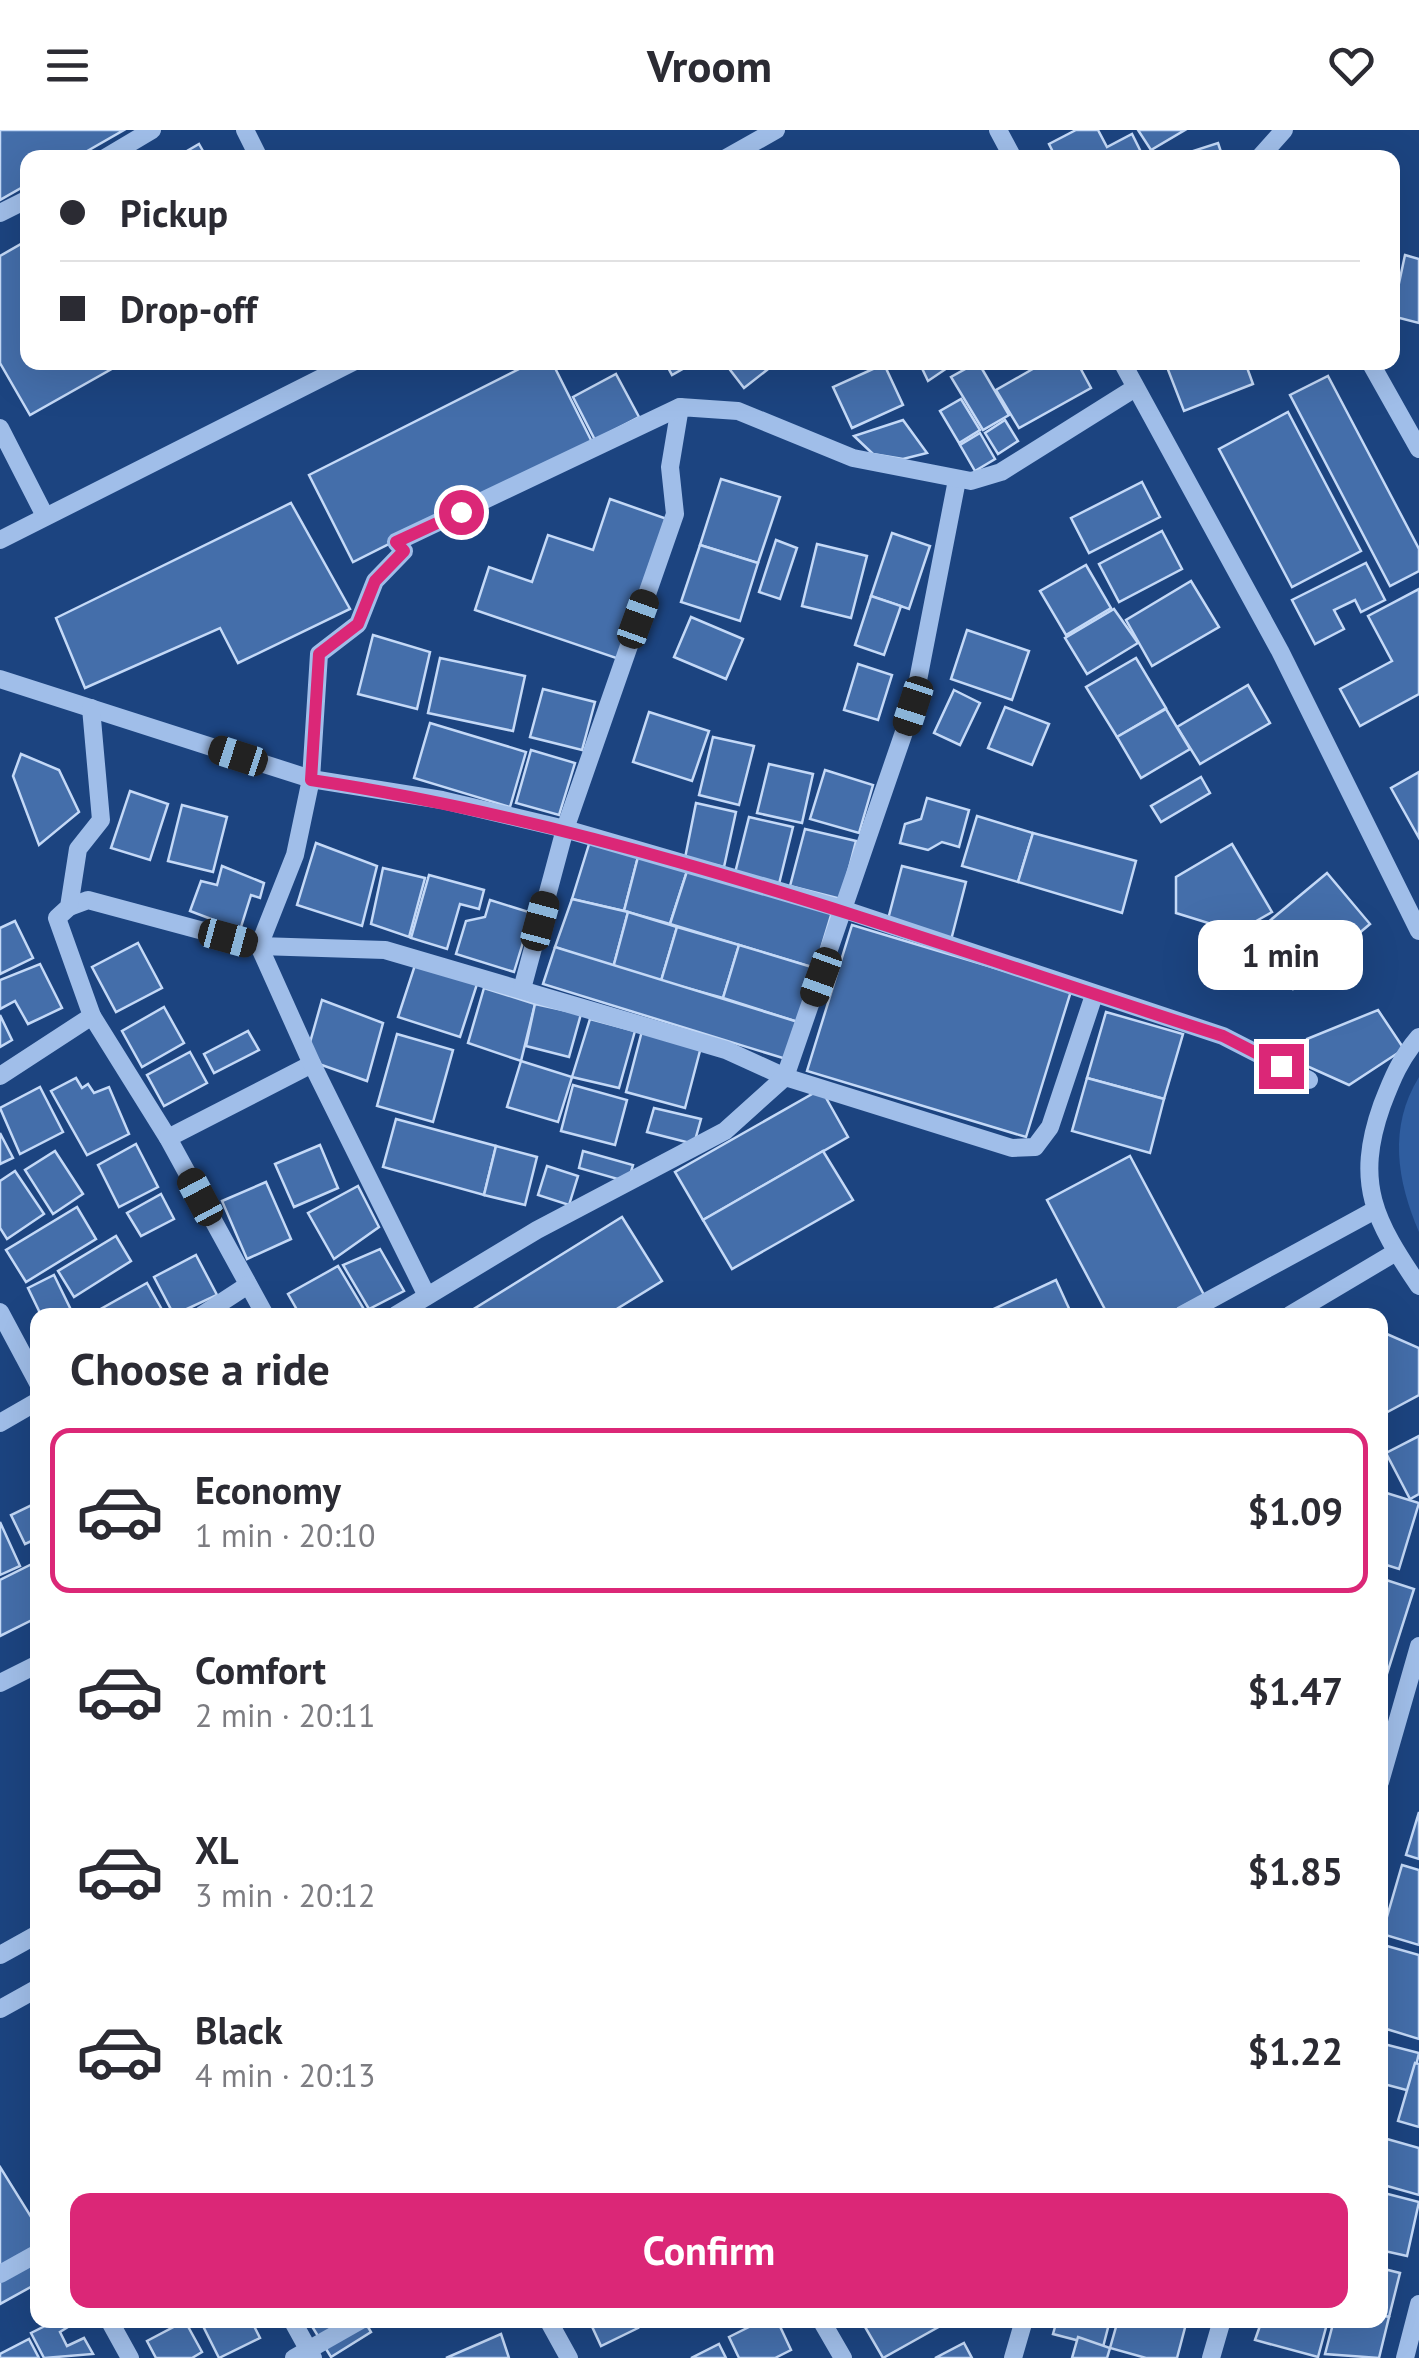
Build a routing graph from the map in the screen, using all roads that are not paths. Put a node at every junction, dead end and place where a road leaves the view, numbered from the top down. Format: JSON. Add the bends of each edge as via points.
{"nodes":[{"id":1,"x":152,"y":130,"type":"edge"},
{"id":2,"x":776,"y":130,"type":"edge"},
{"id":3,"x":1284,"y":130,"type":"edge"},
{"id":4,"x":118,"y":150,"type":"edge"},
{"id":5,"x":740,"y":150,"type":"edge"},
{"id":6,"x":1266,"y":150,"type":"edge"},
{"id":7,"x":336,"y":370,"type":"edge"},
{"id":8,"x":1126,"y":370,"type":"edge"},
{"id":9,"x":1375,"y":370,"type":"edge"},
{"id":10,"x":1136,"y":388,"type":"junction"},
{"id":11,"x":680,"y":406,"type":"junction"},
{"id":12,"x":0,"y":428,"type":"edge"},
{"id":13,"x":1419,"y":449,"type":"edge"},
{"id":14,"x":957,"y":480,"type":"junction"},
{"id":15,"x":44,"y":516,"type":"junction"},
{"id":16,"x":0,"y":540,"type":"edge"},
{"id":17,"x":0,"y":679,"type":"edge"},
{"id":18,"x":91,"y":708,"type":"junction"},
{"id":19,"x":311,"y":780,"type":"junction"},
{"id":20,"x":565,"y":829,"type":"junction"},
{"id":21,"x":69,"y":907,"type":"junction"},
{"id":22,"x":846,"y":910,"type":"junction"},
{"id":23,"x":1419,"y":931,"type":"edge"},
{"id":24,"x":259,"y":946,"type":"junction"},
{"id":25,"x":522,"y":989,"type":"junction"},
{"id":26,"x":1094,"y":995,"type":"junction"},
{"id":27,"x":92,"y":1016,"type":"junction"},
{"id":28,"x":1419,"y":1038,"type":"edge"},
{"id":29,"x":312,"y":1064,"type":"junction"},
{"id":30,"x":0,"y":1076,"type":"edge"},
{"id":31,"x":785,"y":1077,"type":"junction"},
{"id":32,"x":1310,"y":1080,"type":"dead end"},
{"id":33,"x":168,"y":1138,"type":"junction"},
{"id":34,"x":1375,"y":1210,"type":"junction"},
{"id":35,"x":1396,"y":1252,"type":"junction"},
{"id":36,"x":248,"y":1285,"type":"junction"},
{"id":37,"x":1419,"y":1286,"type":"edge"},
{"id":38,"x":428,"y":1296,"type":"junction"},
{"id":39,"x":213,"y":1308,"type":"edge"},
{"id":40,"x":262,"y":1308,"type":"edge"},
{"id":41,"x":408,"y":1308,"type":"edge"},
{"id":42,"x":1195,"y":1308,"type":"edge"},
{"id":43,"x":1302,"y":1308,"type":"edge"},
{"id":44,"x":0,"y":1312,"type":"edge"},
{"id":45,"x":30,"y":1368,"type":"edge"},
{"id":46,"x":30,"y":1406,"type":"edge"},
{"id":47,"x":0,"y":1424,"type":"edge"},
{"id":48,"x":1419,"y":1646,"type":"edge"},
{"id":49,"x":30,"y":1668,"type":"edge"},
{"id":50,"x":0,"y":1683,"type":"edge"},
{"id":51,"x":1388,"y":1754,"type":"edge"},
{"id":52,"x":30,"y":1938,"type":"edge"},
{"id":53,"x":0,"y":1954,"type":"edge"},
{"id":54,"x":30,"y":1992,"type":"edge"},
{"id":55,"x":0,"y":2009,"type":"edge"},
{"id":56,"x":30,"y":2257,"type":"edge"},
{"id":57,"x":0,"y":2274,"type":"edge"},
{"id":58,"x":1419,"y":2304,"type":"edge"},
{"id":59,"x":113,"y":2328,"type":"edge"},
{"id":60,"x":295,"y":2328,"type":"edge"},
{"id":61,"x":348,"y":2328,"type":"edge"},
{"id":62,"x":552,"y":2328,"type":"edge"},
{"id":63,"x":826,"y":2328,"type":"edge"},
{"id":64,"x":1022,"y":2328,"type":"edge"},
{"id":65,"x":1220,"y":2328,"type":"edge"},
{"id":66,"x":305,"y":2355,"type":"edge"},
{"id":67,"x":130,"y":2358,"type":"edge"},
{"id":68,"x":569,"y":2358,"type":"edge"},
{"id":69,"x":843,"y":2358,"type":"edge"},
{"id":70,"x":1013,"y":2358,"type":"edge"},
{"id":71,"x":1211,"y":2358,"type":"edge"},
{"id":72,"x":1405,"y":2358,"type":"edge"}],
"edges":[{"from":1,"to":4,"type":"street"},
{"from":2,"to":5,"type":"street"},
{"from":3,"to":6,"type":"street"},
{"from":7,"to":15,"type":"street"},
{"from":8,"to":10,"type":"street"},
{"from":9,"to":13,"type":"street"},
{"from":10,"to":14,"type":"street","via":[[1001,472]]},
{"from":10,"to":23,"type":"street","via":[[1280,651]]},
{"from":11,"to":14,"type":"street","via":[[738,411],[853,458]]},
{"from":11,"to":19,"type":"street","via":[[396,542],[404,551],[375,581],[358,624],[319,654]]},
{"from":11,"to":20,"type":"street","via":[[670,467],[675,514]]},
{"from":12,"to":15,"type":"street"},
{"from":14,"to":22,"type":"street","via":[[913,706]]},
{"from":15,"to":16,"type":"street"},
{"from":17,"to":18,"type":"street"},
{"from":18,"to":19,"type":"street"},
{"from":18,"to":21,"type":"street","via":[[102,820],[78,849]]},
{"from":19,"to":20,"type":"street","via":[[442,800]]},
{"from":19,"to":24,"type":"street","via":[[295,855]]},
{"from":20,"to":22,"type":"street"},
{"from":20,"to":25,"type":"street"},
{"from":21,"to":24,"type":"street","via":[[88,900]]},
{"from":21,"to":27,"type":"street","via":[[57,918]]},
{"from":22,"to":26,"type":"street"},
{"from":22,"to":31,"type":"street"},
{"from":24,"to":25,"type":"street","via":[[385,950]]},
{"from":24,"to":29,"type":"street"},
{"from":25,"to":31,"type":"street","via":[[726,1050]]},
{"from":26,"to":31,"type":"street","via":[[1050,1128],[1035,1147],[1012,1148]]},
{"from":26,"to":32,"type":"street","via":[[1223,1036]]},
{"from":27,"to":30,"type":"street"},
{"from":27,"to":33,"type":"street"},
{"from":28,"to":34,"type":"street","via":[[1399,1060],[1370,1144],[1366,1175]]},
{"from":29,"to":33,"type":"street"},
{"from":29,"to":38,"type":"street"},
{"from":31,"to":38,"type":"street","via":[[726,1131]]},
{"from":33,"to":36,"type":"street"},
{"from":34,"to":35,"type":"street"},
{"from":34,"to":42,"type":"street"},
{"from":35,"to":37,"type":"street"},
{"from":35,"to":43,"type":"street"},
{"from":36,"to":39,"type":"street"},
{"from":36,"to":40,"type":"street"},
{"from":38,"to":41,"type":"street"},
{"from":44,"to":45,"type":"street"},
{"from":46,"to":47,"type":"street"},
{"from":48,"to":51,"type":"street"},
{"from":49,"to":50,"type":"street"},
{"from":52,"to":53,"type":"street"},
{"from":54,"to":55,"type":"street"},
{"from":56,"to":57,"type":"street"},
{"from":58,"to":72,"type":"street"},
{"from":59,"to":67,"type":"street"},
{"from":60,"to":66,"type":"street"},
{"from":61,"to":66,"type":"street"},
{"from":62,"to":68,"type":"street"},
{"from":63,"to":69,"type":"street"},
{"from":64,"to":70,"type":"street"},
{"from":65,"to":71,"type":"street"}]}
